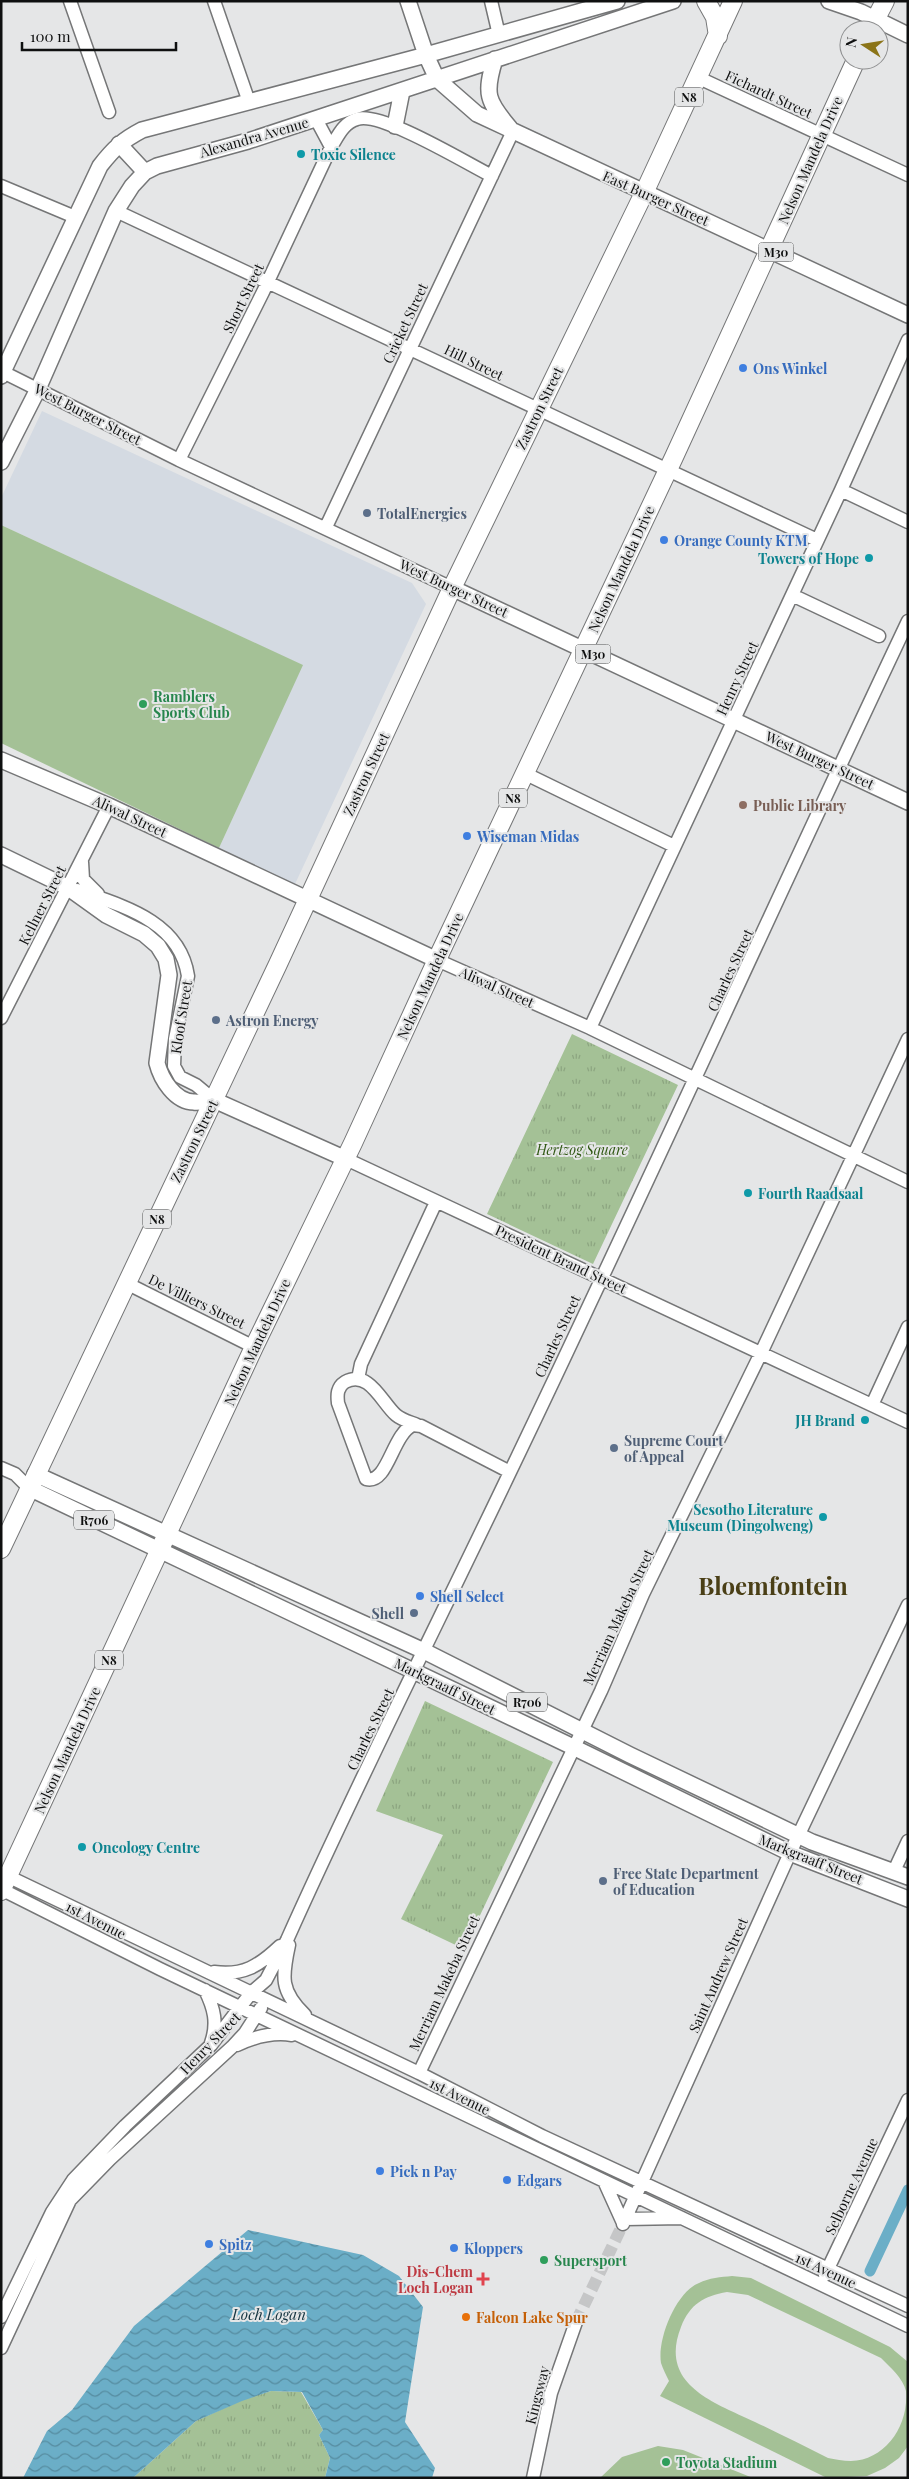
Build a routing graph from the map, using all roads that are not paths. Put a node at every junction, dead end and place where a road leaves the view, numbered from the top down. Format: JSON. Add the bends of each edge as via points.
{"nodes":[{"id":1,"x":70,"y":1,"type":"edge"},
{"id":2,"x":214,"y":1,"type":"edge"},
{"id":3,"x":408,"y":1,"type":"edge"},
{"id":4,"x":490,"y":1,"type":"edge"},
{"id":5,"x":617,"y":1,"type":"edge"},
{"id":6,"x":673,"y":1,"type":"edge"},
{"id":7,"x":706,"y":1,"type":"edge"},
{"id":8,"x":733,"y":1,"type":"edge"},
{"id":9,"x":828,"y":1,"type":"edge"},
{"id":10,"x":885,"y":1,"type":"edge"},
{"id":11,"x":634,"y":7,"type":"edge"},
{"id":12,"x":868,"y":20,"type":"edge"},
{"id":13,"x":876,"y":20,"type":"edge"},
{"id":14,"x":889,"y":30,"type":"edge"},
{"id":15,"x":499,"y":35,"type":"junction"},
{"id":16,"x":908,"y":35,"type":"edge"},
{"id":17,"x":718,"y":36,"type":"junction"},
{"id":18,"x":426,"y":55,"type":"junction"},
{"id":19,"x":495,"y":60,"type":"junction"},
{"id":20,"x":851,"y":70,"type":"edge"},
{"id":21,"x":699,"y":78,"type":"junction"},
{"id":22,"x":437,"y":79,"type":"junction"},
{"id":23,"x":402,"y":91,"type":"junction"},
{"id":24,"x":249,"y":102,"type":"junction"},
{"id":25,"x":109,"y":112,"type":"dead end"},
{"id":26,"x":316,"y":118,"type":"junction"},
{"id":27,"x":395,"y":126,"type":"junction"},
{"id":28,"x":513,"y":131,"type":"junction"},
{"id":29,"x":821,"y":134,"type":"junction"},
{"id":30,"x":119,"y":144,"type":"junction"},
{"id":31,"x":331,"y":147,"type":"junction"},
{"id":32,"x":145,"y":172,"type":"junction"},
{"id":33,"x":492,"y":176,"type":"junction"},
{"id":34,"x":908,"y":176,"type":"edge"},
{"id":35,"x":1,"y":186,"type":"edge"},
{"id":36,"x":644,"y":193,"type":"junction"},
{"id":37,"x":116,"y":211,"type":"junction"},
{"id":38,"x":75,"y":217,"type":"junction"},
{"id":39,"x":770,"y":249,"type":"junction"},
{"id":40,"x":268,"y":282,"type":"junction"},
{"id":41,"x":908,"y":315,"type":"edge"},
{"id":42,"x":908,"y":340,"type":"edge"},
{"id":43,"x":410,"y":347,"type":"junction"},
{"id":44,"x":2,"y":373,"type":"edge"},
{"id":45,"x":38,"y":389,"type":"junction"},
{"id":46,"x":538,"y":410,"type":"junction"},
{"id":47,"x":179,"y":460,"type":"junction"},
{"id":48,"x":1,"y":462,"type":"edge"},
{"id":49,"x":668,"y":470,"type":"junction"},
{"id":50,"x":841,"y":490,"type":"junction"},
{"id":51,"x":908,"y":522,"type":"edge"},
{"id":52,"x":326,"y":527,"type":"junction"},
{"id":53,"x":818,"y":540,"type":"junction"},
{"id":54,"x":452,"y":588,"type":"junction"},
{"id":55,"x":792,"y":595,"type":"junction"},
{"id":56,"x":908,"y":621,"type":"edge"},
{"id":57,"x":878,"y":636,"type":"dead end"},
{"id":58,"x":582,"y":650,"type":"junction"},
{"id":59,"x":734,"y":720,"type":"junction"},
{"id":60,"x":1,"y":760,"type":"edge"},
{"id":61,"x":839,"y":768,"type":"junction"},
{"id":62,"x":524,"y":774,"type":"junction"},
{"id":63,"x":908,"y":802,"type":"edge"},
{"id":64,"x":108,"y":806,"type":"junction"},
{"id":65,"x":674,"y":846,"type":"junction"},
{"id":66,"x":1,"y":855,"type":"edge"},
{"id":67,"x":83,"y":857,"type":"junction"},
{"id":68,"x":68,"y":887,"type":"junction"},
{"id":69,"x":308,"y":899,"type":"junction"},
{"id":70,"x":109,"y":901,"type":"junction"},
{"id":71,"x":437,"y":960,"type":"junction"},
{"id":72,"x":1,"y":1018,"type":"edge"},
{"id":73,"x":590,"y":1028,"type":"junction"},
{"id":74,"x":908,"y":1039,"type":"edge"},
{"id":75,"x":696,"y":1079,"type":"junction"},
{"id":76,"x":214,"y":1100,"type":"junction"},
{"id":77,"x":852,"y":1155,"type":"junction"},
{"id":78,"x":346,"y":1159,"type":"junction"},
{"id":79,"x":908,"y":1182,"type":"edge"},
{"id":80,"x":436,"y":1202,"type":"junction"},
{"id":81,"x":601,"y":1277,"type":"junction"},
{"id":82,"x":126,"y":1283,"type":"junction"},
{"id":83,"x":908,"y":1327,"type":"edge"},
{"id":84,"x":254,"y":1347,"type":"junction"},
{"id":85,"x":761,"y":1353,"type":"junction"},
{"id":86,"x":358,"y":1380,"type":"junction"},
{"id":87,"x":872,"y":1405,"type":"junction"},
{"id":88,"x":908,"y":1422,"type":"edge"},
{"id":89,"x":417,"y":1425,"type":"junction"},
{"id":90,"x":1,"y":1468,"type":"edge"},
{"id":91,"x":510,"y":1472,"type":"junction"},
{"id":92,"x":32,"y":1481,"type":"junction"},
{"id":93,"x":167,"y":1534,"type":"junction"},
{"id":94,"x":1,"y":1549,"type":"edge"},
{"id":95,"x":159,"y":1551,"type":"junction"},
{"id":96,"x":908,"y":1605,"type":"edge"},
{"id":97,"x":424,"y":1651,"type":"junction"},
{"id":98,"x":414,"y":1671,"type":"junction"},
{"id":99,"x":581,"y":1729,"type":"junction"},
{"id":100,"x":573,"y":1747,"type":"junction"},
{"id":101,"x":799,"y":1835,"type":"junction"},
{"id":102,"x":908,"y":1841,"type":"edge"},
{"id":103,"x":790,"y":1853,"type":"junction"},
{"id":104,"x":901,"y":1874,"type":"edge"},
{"id":105,"x":3,"y":1884,"type":"edge"},
{"id":106,"x":893,"y":1892,"type":"junction"},
{"id":107,"x":908,"y":1899,"type":"edge"},
{"id":108,"x":290,"y":1934,"type":"junction"},
{"id":109,"x":204,"y":1971,"type":"junction"},
{"id":110,"x":266,"y":1980,"type":"junction"},
{"id":111,"x":205,"y":1990,"type":"junction"},
{"id":112,"x":251,"y":1994,"type":"junction"},
{"id":113,"x":266,"y":2000,"type":"junction"},
{"id":114,"x":241,"y":2007,"type":"junction"},
{"id":115,"x":257,"y":2016,"type":"junction"},
{"id":116,"x":312,"y":2022,"type":"junction"},
{"id":117,"x":301,"y":2036,"type":"junction"},
{"id":118,"x":211,"y":2045,"type":"junction"},
{"id":119,"x":232,"y":2047,"type":"junction"},
{"id":120,"x":418,"y":2073,"type":"junction"},
{"id":121,"x":908,"y":2100,"type":"edge"},
{"id":122,"x":604,"y":2181,"type":"junction"},
{"id":123,"x":641,"y":2182,"type":"junction"},
{"id":124,"x":635,"y":2196,"type":"junction"},
{"id":125,"x":682,"y":2218,"type":"junction"},
{"id":126,"x":623,"y":2222,"type":"junction"},
{"id":127,"x":829,"y":2268,"type":"junction"},
{"id":128,"x":819,"y":2283,"type":"junction"},
{"id":129,"x":908,"y":2306,"type":"edge"},
{"id":130,"x":1,"y":2317,"type":"edge"},
{"id":131,"x":576,"y":2322,"type":"tunnel mouth"},
{"id":132,"x":908,"y":2326,"type":"edge"},
{"id":133,"x":1,"y":2348,"type":"edge"},
{"id":134,"x":533,"y":2478,"type":"edge"}],
"edges":[{"from":1,"to":25,"type":"street"},
{"from":2,"to":24,"type":"street"},
{"from":3,"to":18,"type":"main road","number":"M30"},
{"from":4,"to":15,"type":"street"},
{"from":5,"to":15,"type":"main road"},
{"from":6,"to":11,"type":"main road","name":"Alexandra Avenue"},
{"from":7,"to":17,"type":"highway","via":[[715,17]]},
{"from":8,"to":17,"type":"highway","name":"Zastron Street","number":"N8"},
{"from":9,"to":12,"type":"main road","via":[[861,12]]},
{"from":10,"to":13,"type":"highway"},
{"from":11,"to":19,"type":"main road","name":"Alexandra Avenue"},
{"from":14,"to":16,"type":"main road"},
{"from":15,"to":18,"type":"main road"},
{"from":17,"to":21,"type":"highway","name":"Zastron Street","number":"N8"},
{"from":18,"to":22,"type":"main road","name":"East Burger Street","number":"M30"},
{"from":18,"to":24,"type":"main road"},
{"from":19,"to":22,"type":"main road","name":"Alexandra Avenue"},
{"from":19,"to":28,"type":"main road","via":[[487,93]]},
{"from":20,"to":29,"type":"highway","name":"Nelson Mandela Drive","number":"N8"},
{"from":21,"to":29,"type":"street","name":"Fichardt Street"},
{"from":21,"to":36,"type":"highway","name":"Zastron Street","number":"N8"},
{"from":22,"to":23,"type":"main road","name":"Alexandra Avenue"},
{"from":22,"to":28,"type":"main road","name":"East Burger Street","number":"M30","via":[[477,114]]},
{"from":23,"to":26,"type":"main road","name":"Alexandra Avenue"},
{"from":23,"to":27,"type":"main road"},
{"from":24,"to":30,"type":"main road","via":[[142,130]]},
{"from":26,"to":31,"type":"street"},
{"from":26,"to":32,"type":"main road","name":"Alexandra Avenue","via":[[248,141],[174,159]]},
{"from":27,"to":31,"type":"street","name":"Short Street","via":[[361,118],[345,125]]},
{"from":27,"to":33,"type":"street"},
{"from":28,"to":33,"type":"street","name":"Cricket Street"},
{"from":28,"to":36,"type":"main road","name":"East Burger Street","number":"M30"},
{"from":29,"to":34,"type":"street","name":"Fichardt Street"},
{"from":29,"to":39,"type":"highway","name":"Nelson Mandela Drive","number":"N8"},
{"from":30,"to":32,"type":"main road"},
{"from":30,"to":38,"type":"main road","via":[[100,166]]},
{"from":31,"to":40,"type":"street","name":"Short Street"},
{"from":32,"to":37,"type":"main road","name":"Alexandra Avenue"},
{"from":33,"to":43,"type":"street","name":"Cricket Street"},
{"from":35,"to":38,"type":"street"},
{"from":36,"to":39,"type":"main road","name":"East Burger Street","number":"M30"},
{"from":36,"to":46,"type":"highway","name":"Zastron Street","number":"N8"},
{"from":37,"to":40,"type":"street","name":"Hill Street"},
{"from":37,"to":45,"type":"main road","name":"Alexandra Avenue"},
{"from":38,"to":44,"type":"main road"},
{"from":39,"to":41,"type":"main road","name":"East Burger Street","number":"M30"},
{"from":39,"to":49,"type":"highway","name":"Nelson Mandela Drive","number":"N8"},
{"from":40,"to":43,"type":"street","name":"Hill Street"},
{"from":40,"to":47,"type":"street","name":"Short Street"},
{"from":42,"to":50,"type":"street","name":"Henry Street"},
{"from":43,"to":46,"type":"street","name":"Hill Street"},
{"from":43,"to":52,"type":"street","name":"Cricket Street"},
{"from":44,"to":45,"type":"street","name":"West Burger Street"},
{"from":45,"to":47,"type":"street","name":"West Burger Street"},
{"from":45,"to":48,"type":"main road","name":"Alexandra Avenue"},
{"from":46,"to":49,"type":"street","name":"Hill Street"},
{"from":46,"to":54,"type":"highway","name":"Zastron Street","number":"N8"},
{"from":47,"to":52,"type":"street","name":"West Burger Street"},
{"from":49,"to":53,"type":"street","name":"Hill Street"},
{"from":49,"to":58,"type":"highway","name":"Nelson Mandela Drive","number":"N8"},
{"from":50,"to":51,"type":"street"},
{"from":50,"to":53,"type":"street","name":"Henry Street"},
{"from":52,"to":54,"type":"street","name":"West Burger Street"},
{"from":53,"to":55,"type":"street","name":"Henry Street"},
{"from":54,"to":58,"type":"main road","name":"West Burger Street","number":"M30"},
{"from":54,"to":69,"type":"highway","name":"Zastron Street","number":"N8"},
{"from":55,"to":57,"type":"street"},
{"from":55,"to":59,"type":"street","name":"Henry Street"},
{"from":56,"to":61,"type":"street","name":"Charles Street"},
{"from":58,"to":59,"type":"main road","name":"West Burger Street","number":"M30"},
{"from":58,"to":62,"type":"highway","name":"Nelson Mandela Drive","number":"N8"},
{"from":59,"to":61,"type":"main road","name":"West Burger Street","number":"M30"},
{"from":59,"to":65,"type":"street","name":"Henry Street"},
{"from":60,"to":64,"type":"main road","name":"Aliwal Street"},
{"from":61,"to":63,"type":"main road","name":"West Burger Street","number":"M30"},
{"from":61,"to":75,"type":"street","name":"Charles Street"},
{"from":62,"to":65,"type":"street"},
{"from":62,"to":71,"type":"highway","name":"Nelson Mandela Drive","number":"N8"},
{"from":64,"to":67,"type":"street","name":"Kellner Street"},
{"from":64,"to":69,"type":"main road","name":"Aliwal Street"},
{"from":65,"to":73,"type":"street","name":"Henry Street"},
{"from":66,"to":68,"type":"main road"},
{"from":67,"to":68,"type":"street","name":"Kellner Street"},
{"from":67,"to":70,"type":"street","via":[[83,879]]},
{"from":68,"to":70,"type":"street","name":"Kloof Street"},
{"from":68,"to":72,"type":"street","name":"Kellner Street"},
{"from":68,"to":76,"type":"main road","name":"Kloof Street","via":[[106,915],[144,934],[158,946],[166,959],[169,975],[158,1048],[160,1075],[171,1091],[192,1103]]},
{"from":69,"to":71,"type":"main road","name":"Aliwal Street"},
{"from":69,"to":76,"type":"highway","name":"Zastron Street","number":"N8"},
{"from":70,"to":76,"type":"street","name":"Kloof Street","via":[[171,935],[188,976],[175,1038],[174,1066],[180,1077]]},
{"from":71,"to":73,"type":"street","name":"Aliwal Street"},
{"from":71,"to":78,"type":"highway","name":"Nelson Mandela Drive","number":"N8"},
{"from":73,"to":75,"type":"street","name":"Aliwal Street"},
{"from":74,"to":77,"type":"street","name":"Merriam Makeba Street"},
{"from":75,"to":77,"type":"street","name":"Aliwal Street"},
{"from":75,"to":81,"type":"street","name":"Charles Street"},
{"from":76,"to":78,"type":"main road","name":"President Brand Street"},
{"from":76,"to":82,"type":"highway","name":"Zastron Street","number":"N8"},
{"from":77,"to":79,"type":"street","name":"Aliwal Street"},
{"from":77,"to":85,"type":"street","name":"Merriam Makeba Street"},
{"from":78,"to":80,"type":"street","name":"President Brand Street"},
{"from":78,"to":84,"type":"highway","name":"Nelson Mandela Drive","number":"N8"},
{"from":80,"to":81,"type":"street","name":"President Brand Street"},
{"from":80,"to":86,"type":"street","via":[[360,1364]]},
{"from":81,"to":85,"type":"street","name":"President Brand Street"},
{"from":81,"to":91,"type":"street","name":"Charles Street"},
{"from":82,"to":84,"type":"street","name":"De Villiers Street"},
{"from":82,"to":92,"type":"highway","name":"Zastron Street","number":"N8"},
{"from":83,"to":87,"type":"street"},
{"from":84,"to":93,"type":"highway","name":"Nelson Mandela Drive","number":"N8"},
{"from":85,"to":87,"type":"street","name":"President Brand Street"},
{"from":85,"to":99,"type":"street","name":"Merriam Makeba Street"},
{"from":86,"to":89,"type":"street","via":[[373,1387],[396,1414]]},
{"from":86,"to":89,"type":"street","via":[[342,1384],[337,1396],[366,1478],[374,1479],[383,1473],[400,1436],[408,1427]]},
{"from":87,"to":88,"type":"street","name":"President Brand Street"},
{"from":89,"to":91,"type":"street"},
{"from":90,"to":92,"type":"street","name":"Markgraaff Street"},
{"from":91,"to":97,"type":"street","name":"Charles Street"},
{"from":92,"to":93,"type":"main road","name":"Markgraaff Street","number":"R706"},
{"from":92,"to":94,"type":"highway","name":"Zastron Street","number":"N8"},
{"from":92,"to":95,"type":"main road","name":"Markgraaff Street","number":"R706"},
{"from":93,"to":95,"type":"highway","name":"Nelson Mandela Drive","number":"N8"},
{"from":93,"to":97,"type":"main road","name":"Markgraaff Street","number":"R706"},
{"from":95,"to":98,"type":"main road","name":"Markgraaff Street","number":"R706"},
{"from":95,"to":105,"type":"highway","name":"Nelson Mandela Drive","number":"N8"},
{"from":96,"to":101,"type":"street","name":"Saint Andrew Street"},
{"from":97,"to":98,"type":"street","name":"Charles Street"},
{"from":97,"to":99,"type":"main road","name":"Markgraaff Street","number":"R706"},
{"from":98,"to":100,"type":"main road","name":"Markgraaff Street","number":"R706"},
{"from":98,"to":108,"type":"street","name":"Charles Street"},
{"from":99,"to":100,"type":"street","name":"Merriam Makeba Street"},
{"from":99,"to":101,"type":"main road","name":"Markgraaff Street","number":"R706"},
{"from":100,"to":103,"type":"main road","name":"Markgraaff Street","number":"R706"},
{"from":100,"to":120,"type":"street","name":"Merriam Makeba Street"},
{"from":101,"to":103,"type":"street","name":"Saint Andrew Street"},
{"from":101,"to":104,"type":"main road","name":"Markgraaff Street","number":"R706"},
{"from":102,"to":104,"type":"street"},
{"from":103,"to":106,"type":"main road","name":"Markgraaff Street","number":"R706"},
{"from":103,"to":123,"type":"street","name":"Saint Andrew Street"},
{"from":104,"to":106,"type":"main road"},
{"from":105,"to":109,"type":"street","name":"1st Avenue"},
{"from":105,"to":111,"type":"street","name":"1st Avenue"},
{"from":106,"to":107,"type":"main road","name":"Markgraaff Street","number":"R706"},
{"from":108,"to":109,"type":"street","via":[[251,1970],[233,1974]]},
{"from":108,"to":110,"type":"street","name":"Charles Street"},
{"from":108,"to":116,"type":"street","via":[[284,1986],[296,2007]]},
{"from":109,"to":112,"type":"street","name":"1st Avenue"},
{"from":110,"to":112,"type":"street","name":"Henry Street"},
{"from":110,"to":113,"type":"street","name":"Henry Street"},
{"from":111,"to":114,"type":"street","name":"1st Avenue"},
{"from":111,"to":118,"type":"street","via":[[216,2022]]},
{"from":112,"to":113,"type":"street","name":"1st Avenue"},
{"from":112,"to":114,"type":"street","name":"Henry Street"},
{"from":113,"to":115,"type":"street","name":"Henry Street"},
{"from":113,"to":116,"type":"street","name":"1st Avenue"},
{"from":114,"to":115,"type":"street","name":"1st Avenue"},
{"from":114,"to":118,"type":"street","name":"Henry Street"},
{"from":115,"to":117,"type":"street","name":"1st Avenue"},
{"from":115,"to":119,"type":"street","name":"Henry Street"},
{"from":116,"to":120,"type":"street","name":"1st Avenue"},
{"from":117,"to":119,"type":"street","via":[[275,2034],[252,2038]]},
{"from":117,"to":122,"type":"street","name":"1st Avenue"},
{"from":118,"to":130,"type":"street","name":"Henry Street","via":[[73,2180],[52,2212]]},
{"from":119,"to":133,"type":"street","name":"Henry Street","via":[[70,2200]]},
{"from":120,"to":123,"type":"street","name":"1st Avenue"},
{"from":121,"to":127,"type":"street","name":"Selborne Avenue"},
{"from":122,"to":124,"type":"street","name":"1st Avenue"},
{"from":122,"to":126,"type":"street"},
{"from":123,"to":124,"type":"street","name":"Saint Andrew Street"},
{"from":123,"to":127,"type":"street","name":"1st Avenue"},
{"from":124,"to":125,"type":"street","name":"1st Avenue"},
{"from":124,"to":126,"type":"street"},
{"from":125,"to":126,"type":"street"},
{"from":125,"to":128,"type":"street","name":"1st Avenue"},
{"from":127,"to":128,"type":"street","name":"Selborne Avenue"},
{"from":127,"to":129,"type":"street","name":"1st Avenue"},
{"from":128,"to":132,"type":"street","name":"1st Avenue"},
{"from":131,"to":134,"type":"street","name":"Kingsway","via":[[551,2393]]}]}
